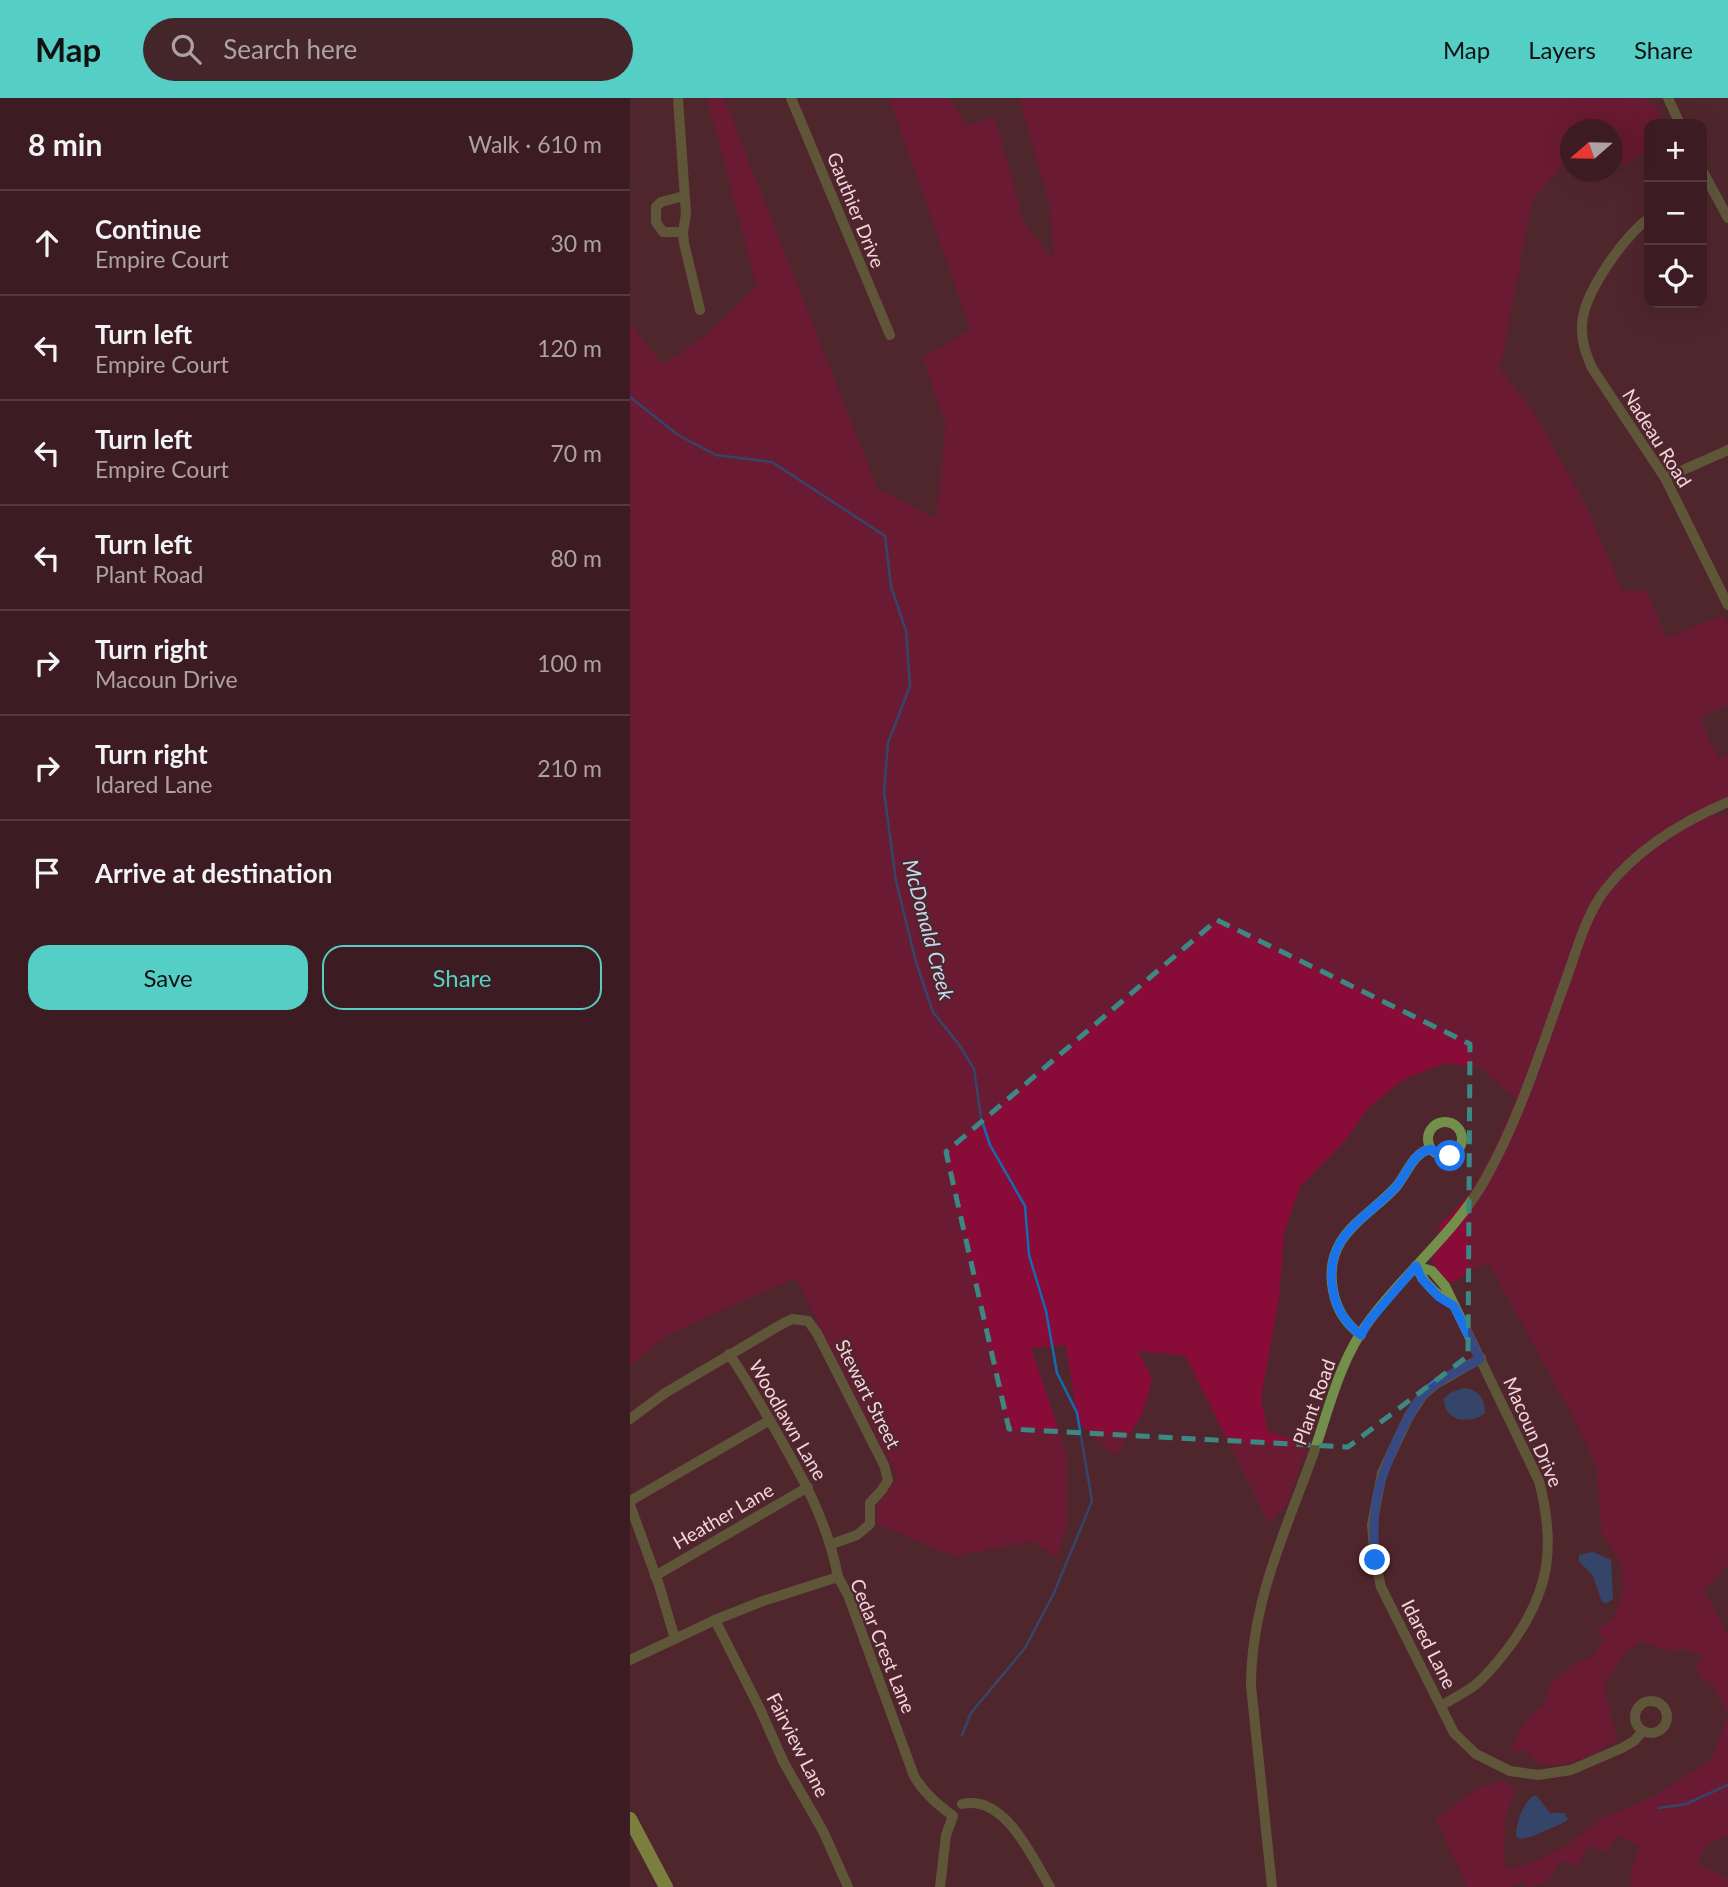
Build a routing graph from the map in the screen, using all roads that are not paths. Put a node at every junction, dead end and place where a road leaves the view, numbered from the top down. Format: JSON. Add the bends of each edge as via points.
{"nodes":[{"id":1,"x":678,"y":98,"type":"edge"},
{"id":2,"x":791,"y":98,"type":"edge"},
{"id":3,"x":1668,"y":98,"type":"edge"},
{"id":4,"x":1678,"y":119,"type":"edge"},
{"id":5,"x":1707,"y":191,"type":"edge"},
{"id":6,"x":684,"y":196,"type":"junction"},
{"id":7,"x":1728,"y":218,"type":"edge"},
{"id":8,"x":1644,"y":223,"type":"edge"},
{"id":9,"x":683,"y":232,"type":"junction"},
{"id":10,"x":700,"y":310,"type":"dead end"},
{"id":11,"x":890,"y":335,"type":"dead end"},
{"id":12,"x":1728,"y":450,"type":"edge"},
{"id":13,"x":1665,"y":478,"type":"junction"},
{"id":14,"x":1728,"y":606,"type":"edge"},
{"id":15,"x":1728,"y":802,"type":"edge"},
{"id":16,"x":1431,"y":1149,"type":"dead end"},
{"id":17,"x":1416,"y":1266,"type":"junction"},
{"id":18,"x":1361,"y":1335,"type":"junction"},
{"id":19,"x":729,"y":1354,"type":"junction"},
{"id":20,"x":1480,"y":1359,"type":"junction"},
{"id":21,"x":630,"y":1419,"type":"edge"},
{"id":22,"x":770,"y":1420,"type":"junction"},
{"id":23,"x":808,"y":1487,"type":"junction"},
{"id":24,"x":630,"y":1503,"type":"edge"},
{"id":25,"x":832,"y":1544,"type":"junction"},
{"id":26,"x":655,"y":1576,"type":"junction"},
{"id":27,"x":838,"y":1577,"type":"junction"},
{"id":28,"x":715,"y":1620,"type":"junction"},
{"id":29,"x":675,"y":1639,"type":"junction"},
{"id":30,"x":630,"y":1660,"type":"edge"},
{"id":31,"x":1441,"y":1706,"type":"junction"},
{"id":32,"x":1643,"y":1731,"type":"dead end"},
{"id":33,"x":962,"y":1804,"type":"dead end"},
{"id":34,"x":630,"y":1819,"type":"edge"},
{"id":35,"x":666,"y":1887,"type":"edge"},
{"id":36,"x":848,"y":1887,"type":"edge"},
{"id":37,"x":940,"y":1887,"type":"edge"},
{"id":38,"x":1050,"y":1887,"type":"edge"},
{"id":39,"x":1272,"y":1887,"type":"edge"}],
"edges":[{"from":1,"to":6,"type":"street"},
{"from":2,"to":11,"type":"street","name":"Gauthier Drive"},
{"from":3,"to":4,"type":"street"},
{"from":5,"to":7,"type":"street"},
{"from":6,"to":9,"type":"street"},
{"from":6,"to":9,"type":"street","via":[[661,202],[655,213],[663,232]]},
{"from":8,"to":13,"type":"street","name":"Nadeau Road","via":[[1613,259],[1585,309],[1584,351]]},
{"from":9,"to":10,"type":"street"},
{"from":12,"to":13,"type":"street"},
{"from":13,"to":14,"type":"street","name":"Nadeau Road"},
{"from":15,"to":17,"type":"street","name":"Plant Road","via":[[1631,860],[1603,892],[1585,928],[1516,1117],[1485,1180]]},
{"from":16,"to":18,"type":"street","via":[[1418,1155],[1405,1176],[1337,1246],[1331,1280],[1334,1297],[1346,1322]]},
{"from":17,"to":18,"type":"street","name":"Plant Road"},
{"from":17,"to":20,"type":"street","name":"Macoun Drive","via":[[1439,1297],[1454,1306]]},
{"from":18,"to":39,"type":"street","name":"Plant Road","via":[[1330,1398],[1254,1633],[1251,1686]]},
{"from":19,"to":21,"type":"street","name":"Woodlawn Lane"},
{"from":19,"to":22,"type":"street","name":"Woodlawn Lane"},
{"from":19,"to":25,"type":"street","name":"Stewart Street","via":[[792,1319],[808,1321],[817,1332],[888,1480],[870,1503],[870,1524],[857,1535]]},
{"from":20,"to":31,"type":"street","name":"Macoun Drive","via":[[1539,1482],[1548,1513],[1548,1550],[1542,1590],[1526,1623],[1475,1686]]},
{"from":20,"to":31,"type":"street","name":"Idared Lane","via":[[1436,1384],[1409,1416],[1382,1472],[1372,1525],[1381,1587]]},
{"from":22,"to":23,"type":"street","name":"Woodlawn Lane"},
{"from":22,"to":24,"type":"street"},
{"from":23,"to":25,"type":"street","name":"Woodlawn Lane"},
{"from":23,"to":26,"type":"street","name":"Heather Lane"},
{"from":24,"to":26,"type":"street"},
{"from":25,"to":27,"type":"street","name":"Woodlawn Lane"},
{"from":26,"to":29,"type":"street"},
{"from":27,"to":28,"type":"street","name":"Cedar Crest Lane"},
{"from":27,"to":37,"type":"street","name":"Cedar Crest Lane","via":[[914,1776],[932,1800],[953,1816]]},
{"from":28,"to":29,"type":"street","name":"Cedar Crest Lane"},
{"from":28,"to":36,"type":"street","name":"Fairview Lane"},
{"from":29,"to":30,"type":"street","name":"Cedar Crest Lane"},
{"from":31,"to":32,"type":"street","name":"Idared Lane","via":[[1454,1733],[1476,1754],[1510,1771],[1538,1775],[1571,1770],[1622,1748]]},
{"from":33,"to":38,"type":"street","via":[[981,1803],[1001,1816],[1024,1842]]},
{"from":34,"to":35,"type":"main road"}]}
